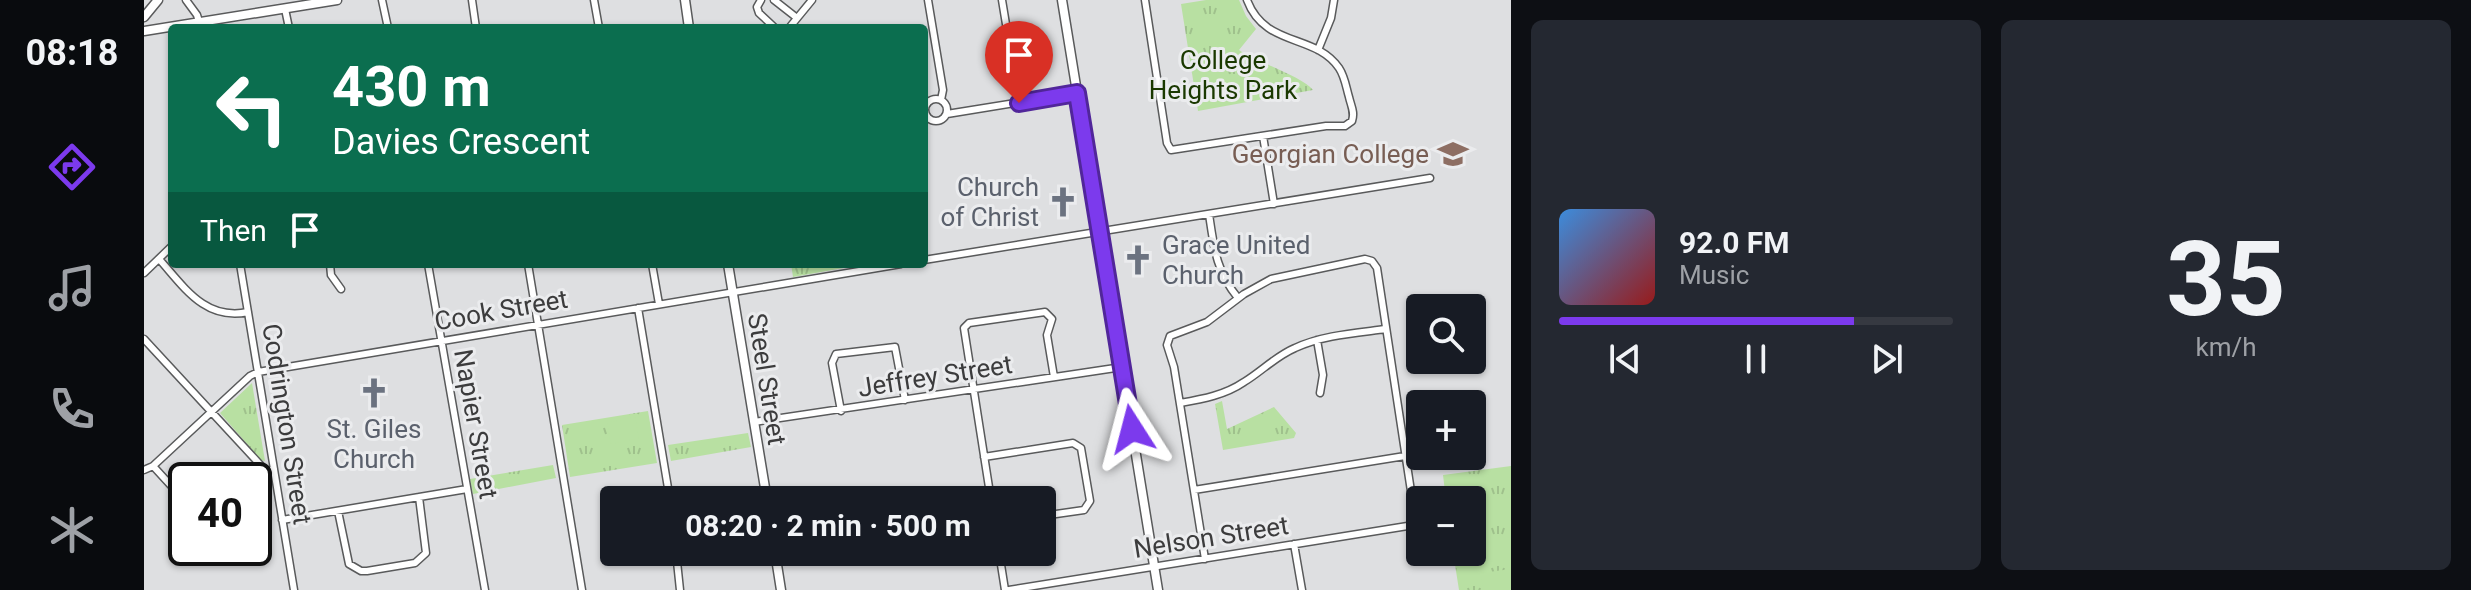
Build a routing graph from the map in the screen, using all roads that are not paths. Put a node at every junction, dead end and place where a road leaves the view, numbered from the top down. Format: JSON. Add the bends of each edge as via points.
{"nodes":[{"id":1,"x":158,"y":0,"type":"edge"},
{"id":2,"x":186,"y":0,"type":"edge"},
{"id":3,"x":337,"y":0,"type":"edge"},
{"id":4,"x":382,"y":0,"type":"edge"},
{"id":5,"x":472,"y":0,"type":"edge"},
{"id":6,"x":594,"y":0,"type":"edge"},
{"id":7,"x":685,"y":0,"type":"edge"},
{"id":8,"x":761,"y":0,"type":"edge"},
{"id":9,"x":774,"y":0,"type":"edge"},
{"id":10,"x":812,"y":0,"type":"edge"},
{"id":11,"x":928,"y":0,"type":"edge"},
{"id":12,"x":1002,"y":0,"type":"edge"},
{"id":13,"x":1062,"y":0,"type":"edge"},
{"id":14,"x":1145,"y":0,"type":"edge"},
{"id":15,"x":1247,"y":0,"type":"edge"},
{"id":16,"x":1334,"y":0,"type":"edge"},
{"id":17,"x":285,"y":9,"type":"junction"},
{"id":18,"x":144,"y":17,"type":"edge"},
{"id":19,"x":797,"y":18,"type":"junction"},
{"id":20,"x":200,"y":24,"type":"edge"},
{"id":21,"x":211,"y":24,"type":"edge"},
{"id":22,"x":288,"y":24,"type":"edge"},
{"id":23,"x":387,"y":24,"type":"edge"},
{"id":24,"x":475,"y":24,"type":"edge"},
{"id":25,"x":598,"y":24,"type":"edge"},
{"id":26,"x":688,"y":24,"type":"edge"},
{"id":27,"x":771,"y":24,"type":"edge"},
{"id":28,"x":793,"y":24,"type":"edge"},
{"id":29,"x":168,"y":29,"type":"edge"},
{"id":30,"x":144,"y":31,"type":"edge"},
{"id":31,"x":1318,"y":50,"type":"junction"},
{"id":32,"x":1077,"y":93,"type":"junction"},
{"id":33,"x":941,"y":100,"type":"junction"},
{"id":34,"x":1019,"y":103,"type":"junction"},
{"id":35,"x":928,"y":104,"type":"edge"},
{"id":36,"x":947,"y":114,"type":"junction"},
{"id":37,"x":928,"y":116,"type":"edge"},
{"id":38,"x":1263,"y":136,"type":"junction"},
{"id":39,"x":1430,"y":178,"type":"dead end"},
{"id":40,"x":1274,"y":204,"type":"junction"},
{"id":41,"x":1209,"y":214,"type":"junction"},
{"id":42,"x":1100,"y":231,"type":"junction"},
{"id":43,"x":168,"y":250,"type":"edge"},
{"id":44,"x":159,"y":259,"type":"junction"},
{"id":45,"x":928,"y":259,"type":"edge"},
{"id":46,"x":241,"y":268,"type":"edge"},
{"id":47,"x":330,"y":268,"type":"edge"},
{"id":48,"x":429,"y":268,"type":"edge"},
{"id":49,"x":529,"y":268,"type":"edge"},
{"id":50,"x":653,"y":268,"type":"edge"},
{"id":51,"x":729,"y":268,"type":"edge"},
{"id":52,"x":877,"y":268,"type":"edge"},
{"id":53,"x":144,"y":273,"type":"edge"},
{"id":54,"x":341,"y":289,"type":"dead end"},
{"id":55,"x":733,"y":292,"type":"junction"},
{"id":56,"x":1238,"y":298,"type":"junction"},
{"id":57,"x":659,"y":304,"type":"junction"},
{"id":58,"x":638,"y":308,"type":"junction"},
{"id":59,"x":248,"y":312,"type":"junction"},
{"id":60,"x":538,"y":324,"type":"junction"},
{"id":61,"x":1386,"y":329,"type":"junction"},
{"id":62,"x":144,"y":339,"type":"edge"},
{"id":63,"x":1317,"y":340,"type":"junction"},
{"id":64,"x":441,"y":341,"type":"junction"},
{"id":65,"x":1122,"y":367,"type":"junction"},
{"id":66,"x":258,"y":372,"type":"junction"},
{"id":67,"x":1054,"y":377,"type":"junction"},
{"id":68,"x":973,"y":390,"type":"junction"},
{"id":69,"x":1320,"y":393,"type":"dead end"},
{"id":70,"x":905,"y":400,"type":"junction"},
{"id":71,"x":1180,"y":403,"type":"junction"},
{"id":72,"x":841,"y":411,"type":"junction"},
{"id":73,"x":211,"y":412,"type":"junction"},
{"id":74,"x":754,"y":422,"type":"junction"},
{"id":75,"x":1405,"y":456,"type":"junction"},
{"id":76,"x":984,"y":457,"type":"junction"},
{"id":77,"x":153,"y":466,"type":"junction"},
{"id":78,"x":274,"y":469,"type":"junction"},
{"id":79,"x":144,"y":470,"type":"edge"},
{"id":80,"x":168,"y":482,"type":"edge"},
{"id":81,"x":668,"y":486,"type":"edge"},
{"id":82,"x":765,"y":486,"type":"edge"},
{"id":83,"x":989,"y":486,"type":"edge"},
{"id":84,"x":1411,"y":486,"type":"edge"},
{"id":85,"x":467,"y":489,"type":"junction"},
{"id":86,"x":1194,"y":490,"type":"junction"},
{"id":87,"x":419,"y":497,"type":"junction"},
{"id":88,"x":338,"y":511,"type":"junction"},
{"id":89,"x":1056,"y":514,"type":"edge"},
{"id":90,"x":282,"y":520,"type":"junction"},
{"id":91,"x":1406,"y":526,"type":"edge"},
{"id":92,"x":1294,"y":544,"type":"junction"},
{"id":93,"x":1205,"y":559,"type":"junction"},
{"id":94,"x":677,"y":566,"type":"edge"},
{"id":95,"x":777,"y":566,"type":"edge"},
{"id":96,"x":1002,"y":566,"type":"edge"},
{"id":97,"x":1154,"y":566,"type":"junction"},
{"id":98,"x":294,"y":590,"type":"edge"},
{"id":99,"x":485,"y":590,"type":"edge"},
{"id":100,"x":582,"y":590,"type":"edge"},
{"id":101,"x":680,"y":590,"type":"edge"},
{"id":102,"x":781,"y":590,"type":"edge"},
{"id":103,"x":1007,"y":590,"type":"edge"},
{"id":104,"x":1158,"y":590,"type":"edge"},
{"id":105,"x":1302,"y":590,"type":"edge"}],
"edges":[{"from":1,"to":18,"type":"street"},
{"from":2,"to":20,"type":"street"},
{"from":3,"to":17,"type":"street"},
{"from":4,"to":23,"type":"street"},
{"from":5,"to":24,"type":"street"},
{"from":6,"to":25,"type":"street"},
{"from":7,"to":26,"type":"street"},
{"from":8,"to":27,"type":"street","via":[[759,13]]},
{"from":9,"to":19,"type":"street"},
{"from":10,"to":19,"type":"street"},
{"from":11,"to":33,"type":"street"},
{"from":12,"to":34,"type":"street"},
{"from":13,"to":32,"type":"street"},
{"from":14,"to":38,"type":"street","via":[[1168,147]]},
{"from":15,"to":31,"type":"street","via":[[1266,27]]},
{"from":16,"to":31,"type":"street"},
{"from":17,"to":21,"type":"street"},
{"from":17,"to":22,"type":"street"},
{"from":19,"to":28,"type":"street"},
{"from":29,"to":30,"type":"street"},
{"from":31,"to":38,"type":"street","via":[[1340,69],[1354,111],[1352,121]]},
{"from":32,"to":34,"type":"street"},
{"from":32,"to":42,"type":"street"},
{"from":33,"to":35,"type":"street"},
{"from":33,"to":36,"type":"street"},
{"from":34,"to":36,"type":"street"},
{"from":36,"to":37,"type":"street","via":[[935,121]]},
{"from":38,"to":40,"type":"street"},
{"from":39,"to":40,"type":"street"},
{"from":40,"to":41,"type":"street"},
{"from":41,"to":42,"type":"street"},
{"from":41,"to":56,"type":"street","via":[[1222,276]]},
{"from":42,"to":45,"type":"street"},
{"from":42,"to":65,"type":"street"},
{"from":43,"to":44,"type":"street"},
{"from":44,"to":53,"type":"street"},
{"from":44,"to":59,"type":"street","via":[[206,308],[225,314]]},
{"from":46,"to":59,"type":"street","name":"Codrington Street"},
{"from":47,"to":54,"type":"street"},
{"from":48,"to":64,"type":"street","name":"Napier Street"},
{"from":49,"to":60,"type":"street"},
{"from":50,"to":57,"type":"street"},
{"from":51,"to":55,"type":"street","name":"Steel Street"},
{"from":52,"to":55,"type":"street","name":"Cook Street"},
{"from":55,"to":57,"type":"street","name":"Cook Street"},
{"from":55,"to":74,"type":"street","name":"Steel Street"},
{"from":56,"to":61,"type":"street","via":[[1280,276],[1369,260],[1377,268]]},
{"from":56,"to":71,"type":"street","via":[[1214,319],[1167,340]]},
{"from":57,"to":58,"type":"street","name":"Cook Street"},
{"from":58,"to":60,"type":"street","name":"Cook Street"},
{"from":58,"to":81,"type":"street"},
{"from":59,"to":66,"type":"street","name":"Codrington Street"},
{"from":60,"to":64,"type":"street","name":"Cook Street"},
{"from":60,"to":100,"type":"street"},
{"from":61,"to":63,"type":"street"},
{"from":61,"to":75,"type":"street"},
{"from":62,"to":73,"type":"street"},
{"from":63,"to":69,"type":"street","via":[[1323,375]]},
{"from":63,"to":71,"type":"street","via":[[1279,356],[1229,390]]},
{"from":64,"to":66,"type":"street","name":"Cook Street"},
{"from":64,"to":85,"type":"street","name":"Napier Street"},
{"from":65,"to":67,"type":"street","name":"Jeffrey Street"},
{"from":65,"to":97,"type":"street"},
{"from":66,"to":73,"type":"street","name":"Cook Street"},
{"from":66,"to":78,"type":"street","name":"Codrington Street"},
{"from":67,"to":68,"type":"street","name":"Jeffrey Street"},
{"from":67,"to":68,"type":"street","via":[[1047,335],[1052,319],[1036,312],[966,324]]},
{"from":68,"to":70,"type":"street","name":"Jeffrey Street"},
{"from":68,"to":76,"type":"street"},
{"from":70,"to":72,"type":"street","name":"Jeffrey Street"},
{"from":70,"to":72,"type":"street","via":[[895,347],[836,354],[832,363]]},
{"from":71,"to":86,"type":"street"},
{"from":72,"to":74,"type":"street","name":"Jeffrey Street"},
{"from":73,"to":77,"type":"street","name":"Cook Street"},
{"from":73,"to":78,"type":"street","via":[[266,471]]},
{"from":74,"to":82,"type":"street","name":"Steel Street"},
{"from":75,"to":84,"type":"street"},
{"from":75,"to":86,"type":"street"},
{"from":76,"to":83,"type":"street"},
{"from":76,"to":89,"type":"street","via":[[1078,444],[1089,506]]},
{"from":77,"to":79,"type":"street","name":"Cook Street"},
{"from":77,"to":80,"type":"street"},
{"from":78,"to":90,"type":"street","name":"Codrington Street"},
{"from":85,"to":87,"type":"street"},
{"from":85,"to":99,"type":"street","name":"Napier Street"},
{"from":86,"to":93,"type":"street"},
{"from":87,"to":88,"type":"street"},
{"from":87,"to":88,"type":"street","via":[[426,553],[415,563],[367,571],[349,564]]},
{"from":88,"to":90,"type":"street"},
{"from":90,"to":98,"type":"street","name":"Codrington Street"},
{"from":91,"to":92,"type":"street","name":"Nelson Street"},
{"from":92,"to":93,"type":"street","name":"Nelson Street"},
{"from":92,"to":105,"type":"street"},
{"from":93,"to":97,"type":"street","name":"Nelson Street"},
{"from":94,"to":101,"type":"street"},
{"from":95,"to":102,"type":"street"},
{"from":96,"to":103,"type":"street"},
{"from":97,"to":103,"type":"street","name":"Nelson Street"},
{"from":97,"to":104,"type":"street"}]}
